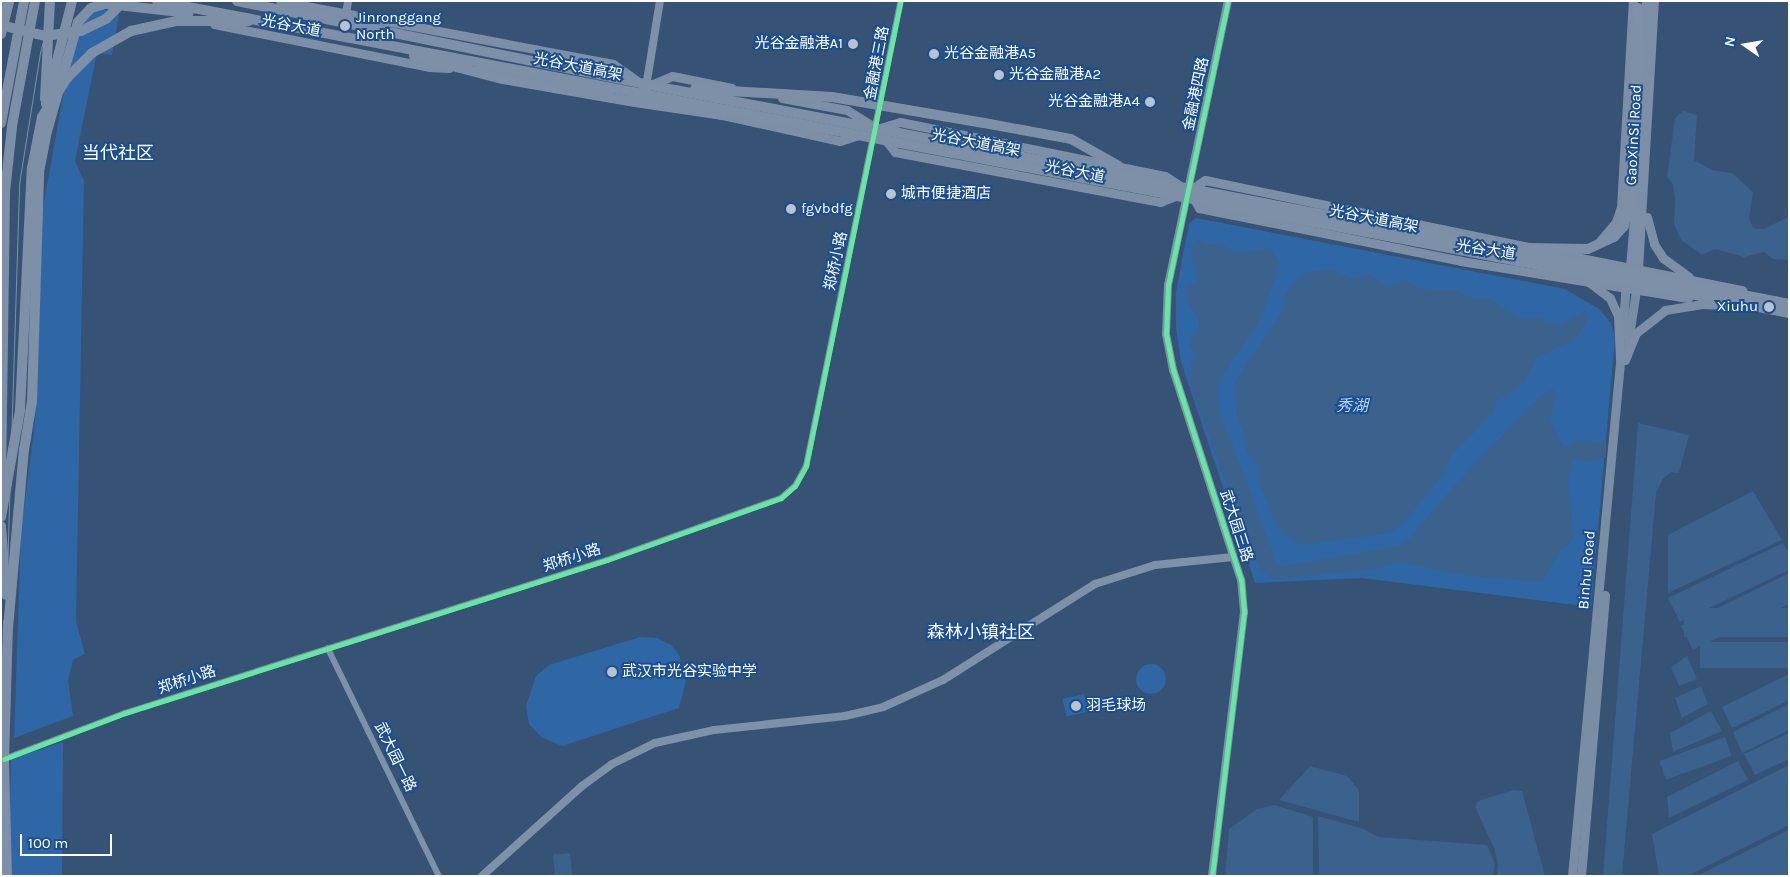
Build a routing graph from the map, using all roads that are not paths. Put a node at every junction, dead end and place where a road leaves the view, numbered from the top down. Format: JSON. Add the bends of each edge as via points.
{"nodes":[{"id":1,"x":1,"y":1,"type":"edge"},
{"id":2,"x":9,"y":1,"type":"edge"},
{"id":3,"x":19,"y":1,"type":"edge"},
{"id":4,"x":24,"y":1,"type":"edge"},
{"id":5,"x":35,"y":1,"type":"edge"},
{"id":6,"x":50,"y":1,"type":"edge"},
{"id":7,"x":72,"y":1,"type":"edge"},
{"id":8,"x":88,"y":1,"type":"edge"},
{"id":9,"x":110,"y":1,"type":"edge"},
{"id":10,"x":124,"y":1,"type":"edge"},
{"id":11,"x":157,"y":1,"type":"edge"},
{"id":12,"x":237,"y":1,"type":"edge"},
{"id":13,"x":280,"y":1,"type":"edge"},
{"id":14,"x":348,"y":1,"type":"edge"},
{"id":15,"x":660,"y":1,"type":"edge"},
{"id":16,"x":902,"y":1,"type":"edge"},
{"id":17,"x":1228,"y":1,"type":"edge"},
{"id":18,"x":1654,"y":1,"type":"edge"},
{"id":19,"x":1639,"y":3,"type":"edge"},
{"id":20,"x":216,"y":13,"type":"junction"},
{"id":21,"x":346,"y":14,"type":"junction"},
{"id":22,"x":252,"y":21,"type":"junction"},
{"id":23,"x":2,"y":29,"type":"edge"},
{"id":24,"x":382,"y":45,"type":"junction"},
{"id":25,"x":646,"y":87,"type":"junction"},
{"id":26,"x":675,"y":90,"type":"junction"},
{"id":27,"x":1,"y":100,"type":"edge"},
{"id":28,"x":723,"y":115,"type":"junction"},
{"id":29,"x":42,"y":117,"type":"junction"},
{"id":30,"x":1,"y":123,"type":"edge"},
{"id":31,"x":877,"y":129,"type":"junction"},
{"id":32,"x":46,"y":135,"type":"junction"},
{"id":33,"x":1119,"y":166,"type":"junction"},
{"id":34,"x":1189,"y":191,"type":"junction"},
{"id":35,"x":1644,"y":202,"type":"junction"},
{"id":36,"x":36,"y":236,"type":"junction"},
{"id":37,"x":1468,"y":242,"type":"junction"},
{"id":38,"x":1544,"y":250,"type":"junction"},
{"id":39,"x":1634,"y":268,"type":"junction"},
{"id":40,"x":1584,"y":279,"type":"junction"},
{"id":41,"x":24,"y":283,"type":"junction"},
{"id":42,"x":1711,"y":283,"type":"junction"},
{"id":43,"x":1625,"y":289,"type":"junction"},
{"id":44,"x":1636,"y":291,"type":"junction"},
{"id":45,"x":1789,"y":299,"type":"edge"},
{"id":46,"x":1789,"y":304,"type":"edge"},
{"id":47,"x":1729,"y":305,"type":"junction"},
{"id":48,"x":1789,"y":315,"type":"edge"},
{"id":49,"x":1623,"y":360,"type":"junction"},
{"id":50,"x":20,"y":393,"type":"junction"},
{"id":51,"x":24,"y":450,"type":"junction"},
{"id":52,"x":1,"y":482,"type":"edge"},
{"id":53,"x":1,"y":517,"type":"edge"},
{"id":54,"x":1,"y":526,"type":"edge"},
{"id":55,"x":1233,"y":557,"type":"junction"},
{"id":56,"x":8,"y":628,"type":"junction"},
{"id":57,"x":328,"y":648,"type":"junction"},
{"id":58,"x":4,"y":759,"type":"junction"},
{"id":59,"x":7,"y":876,"type":"edge"},
{"id":60,"x":439,"y":876,"type":"edge"},
{"id":61,"x":482,"y":876,"type":"edge"},
{"id":62,"x":1212,"y":876,"type":"edge"},
{"id":63,"x":1572,"y":876,"type":"edge"},
{"id":64,"x":1581,"y":876,"type":"edge"}],
"edges":[{"from":1,"to":23,"type":"main road"},
{"from":2,"to":23,"type":"highway"},
{"from":3,"to":27,"type":"highway"},
{"from":4,"to":30,"type":"highway"},
{"from":5,"to":52,"type":"highway","via":[[12,126],[4,192]]},
{"from":6,"to":32,"type":"highway","via":[[45,74]]},
{"from":7,"to":29,"type":"highway","bridge":true},
{"from":8,"to":20,"type":"highway","bridge":true,"via":[[181,13]]},
{"from":9,"to":25,"type":"main road","name":"光谷大道","via":[[429,67],[481,69],[609,92]]},
{"from":9,"to":32,"type":"highway","via":[[91,8],[78,22]]},
{"from":10,"to":23,"type":"highway","bridge":true,"via":[[106,19],[80,32],[45,36]]},
{"from":11,"to":20,"type":"highway","name":"光谷大道高架","bridge":true},
{"from":12,"to":26,"type":"highway","name":"光谷大道高架","bridge":true},
{"from":13,"to":21,"type":"main road","name":"光谷大道"},
{"from":14,"to":21,"type":"street"},
{"from":15,"to":25,"type":"street"},
{"from":16,"to":31,"type":"street","name":"金融港三路"},
{"from":17,"to":34,"type":"street","name":"金融港四路"},
{"from":18,"to":35,"type":"main road","name":"GaoXinSi Road"},
{"from":19,"to":37,"type":"highway","bridge":true,"via":[[1634,174],[1631,203],[1624,226],[1614,237],[1588,249],[1532,249]]},
{"from":19,"to":38,"type":"main road","name":"GaoXinSi Road","via":[[1624,126],[1621,207],[1608,235],[1583,249]]},
{"from":19,"to":39,"type":"main road","name":"GaoXinSi Road","via":[[1639,159]]},
{"from":20,"to":22,"type":"highway","name":"光谷大道高架","bridge":true},
{"from":21,"to":25,"type":"main road","name":"光谷大道","via":[[613,64]]},
{"from":22,"to":24,"type":"highway","name":"光谷大道高架","bridge":true},
{"from":22,"to":29,"type":"highway","bridge":true,"via":[[177,21],[131,31],[92,53],[67,78]]},
{"from":24,"to":28,"type":"highway","bridge":true,"via":[[432,62],[503,79]]},
{"from":24,"to":48,"type":"highway","name":"光谷大道高架","bridge":true},
{"from":25,"to":28,"type":"main road","name":"光谷大道","via":[[667,102]]},
{"from":25,"to":31,"type":"main road","name":"光谷大道","via":[[672,76],[847,110]]},
{"from":26,"to":33,"type":"highway","bridge":true,"via":[[720,89],[832,97],[984,123],[1071,139]]},
{"from":26,"to":37,"type":"highway","name":"光谷大道高架","bridge":true},
{"from":28,"to":31,"type":"main road","name":"光谷大道","via":[[840,141]]},
{"from":29,"to":41,"type":"highway","bridge":true,"via":[[32,168]]},
{"from":31,"to":33,"type":"main road","name":"光谷大道","via":[[900,122]]},
{"from":31,"to":34,"type":"main road","name":"光谷大道","via":[[895,152],[951,164],[1160,202]]},
{"from":31,"to":57,"type":"street","name":"郑桥小路","via":[[806,466],[795,486],[782,498],[746,513]]},
{"from":32,"to":36,"type":"highway","via":[[39,172]]},
{"from":33,"to":34,"type":"main road","name":"光谷大道","via":[[1165,176]]},
{"from":34,"to":38,"type":"main road","name":"光谷大道","via":[[1205,180]]},
{"from":34,"to":40,"type":"main road","name":"光谷大道","via":[[1199,208],[1461,261]]},
{"from":34,"to":55,"type":"street","name":"武大园三路","via":[[1168,285],[1166,334],[1173,370]]},
{"from":35,"to":39,"type":"main road","name":"GaoXinSi Road"},
{"from":35,"to":42,"type":"main road","via":[[1654,244],[1663,258],[1688,277]]},
{"from":36,"to":41,"type":"highway"},
{"from":36,"to":51,"type":"highway","via":[[32,401]]},
{"from":37,"to":46,"type":"highway","name":"光谷大道高架","bridge":true},
{"from":38,"to":39,"type":"main road","name":"光谷大道"},
{"from":39,"to":42,"type":"main road","name":"光谷大道"},
{"from":39,"to":43,"type":"main road","name":"Binhu Road"},
{"from":39,"to":44,"type":"main road","name":"Binhu Road"},
{"from":40,"to":43,"type":"main road","name":"光谷大道"},
{"from":40,"to":49,"type":"main road","via":[[1610,298],[1618,316]]},
{"from":41,"to":50,"type":"highway"},
{"from":42,"to":45,"type":"main road","name":"光谷大道"},
{"from":43,"to":44,"type":"main road","name":"光谷大道"},
{"from":43,"to":49,"type":"main road","name":"Binhu Road"},
{"from":44,"to":47,"type":"main road","name":"光谷大道"},
{"from":44,"to":49,"type":"main road","name":"Binhu Road"},
{"from":47,"to":48,"type":"main road","name":"光谷大道"},
{"from":47,"to":49,"type":"main road","via":[[1701,304],[1665,310],[1636,333]]},
{"from":49,"to":63,"type":"main road","name":"Binhu Road"},
{"from":49,"to":64,"type":"main road","name":"Binhu Road"},
{"from":50,"to":51,"type":"highway"},
{"from":50,"to":53,"type":"highway"},
{"from":51,"to":56,"type":"highway"},
{"from":54,"to":56,"type":"highway"},
{"from":55,"to":61,"type":"street","via":[[1155,565],[1095,584],[943,680],[883,707],[845,716],[714,730],[655,744],[612,764],[582,786]]},
{"from":55,"to":62,"type":"street","name":"武大园三路","via":[[1241,580],[1244,612]]},
{"from":56,"to":58,"type":"highway"},
{"from":57,"to":58,"type":"street","name":"郑桥小路","via":[[125,713]]},
{"from":57,"to":60,"type":"street","name":"武大园一路"},
{"from":58,"to":59,"type":"highway"}]}
